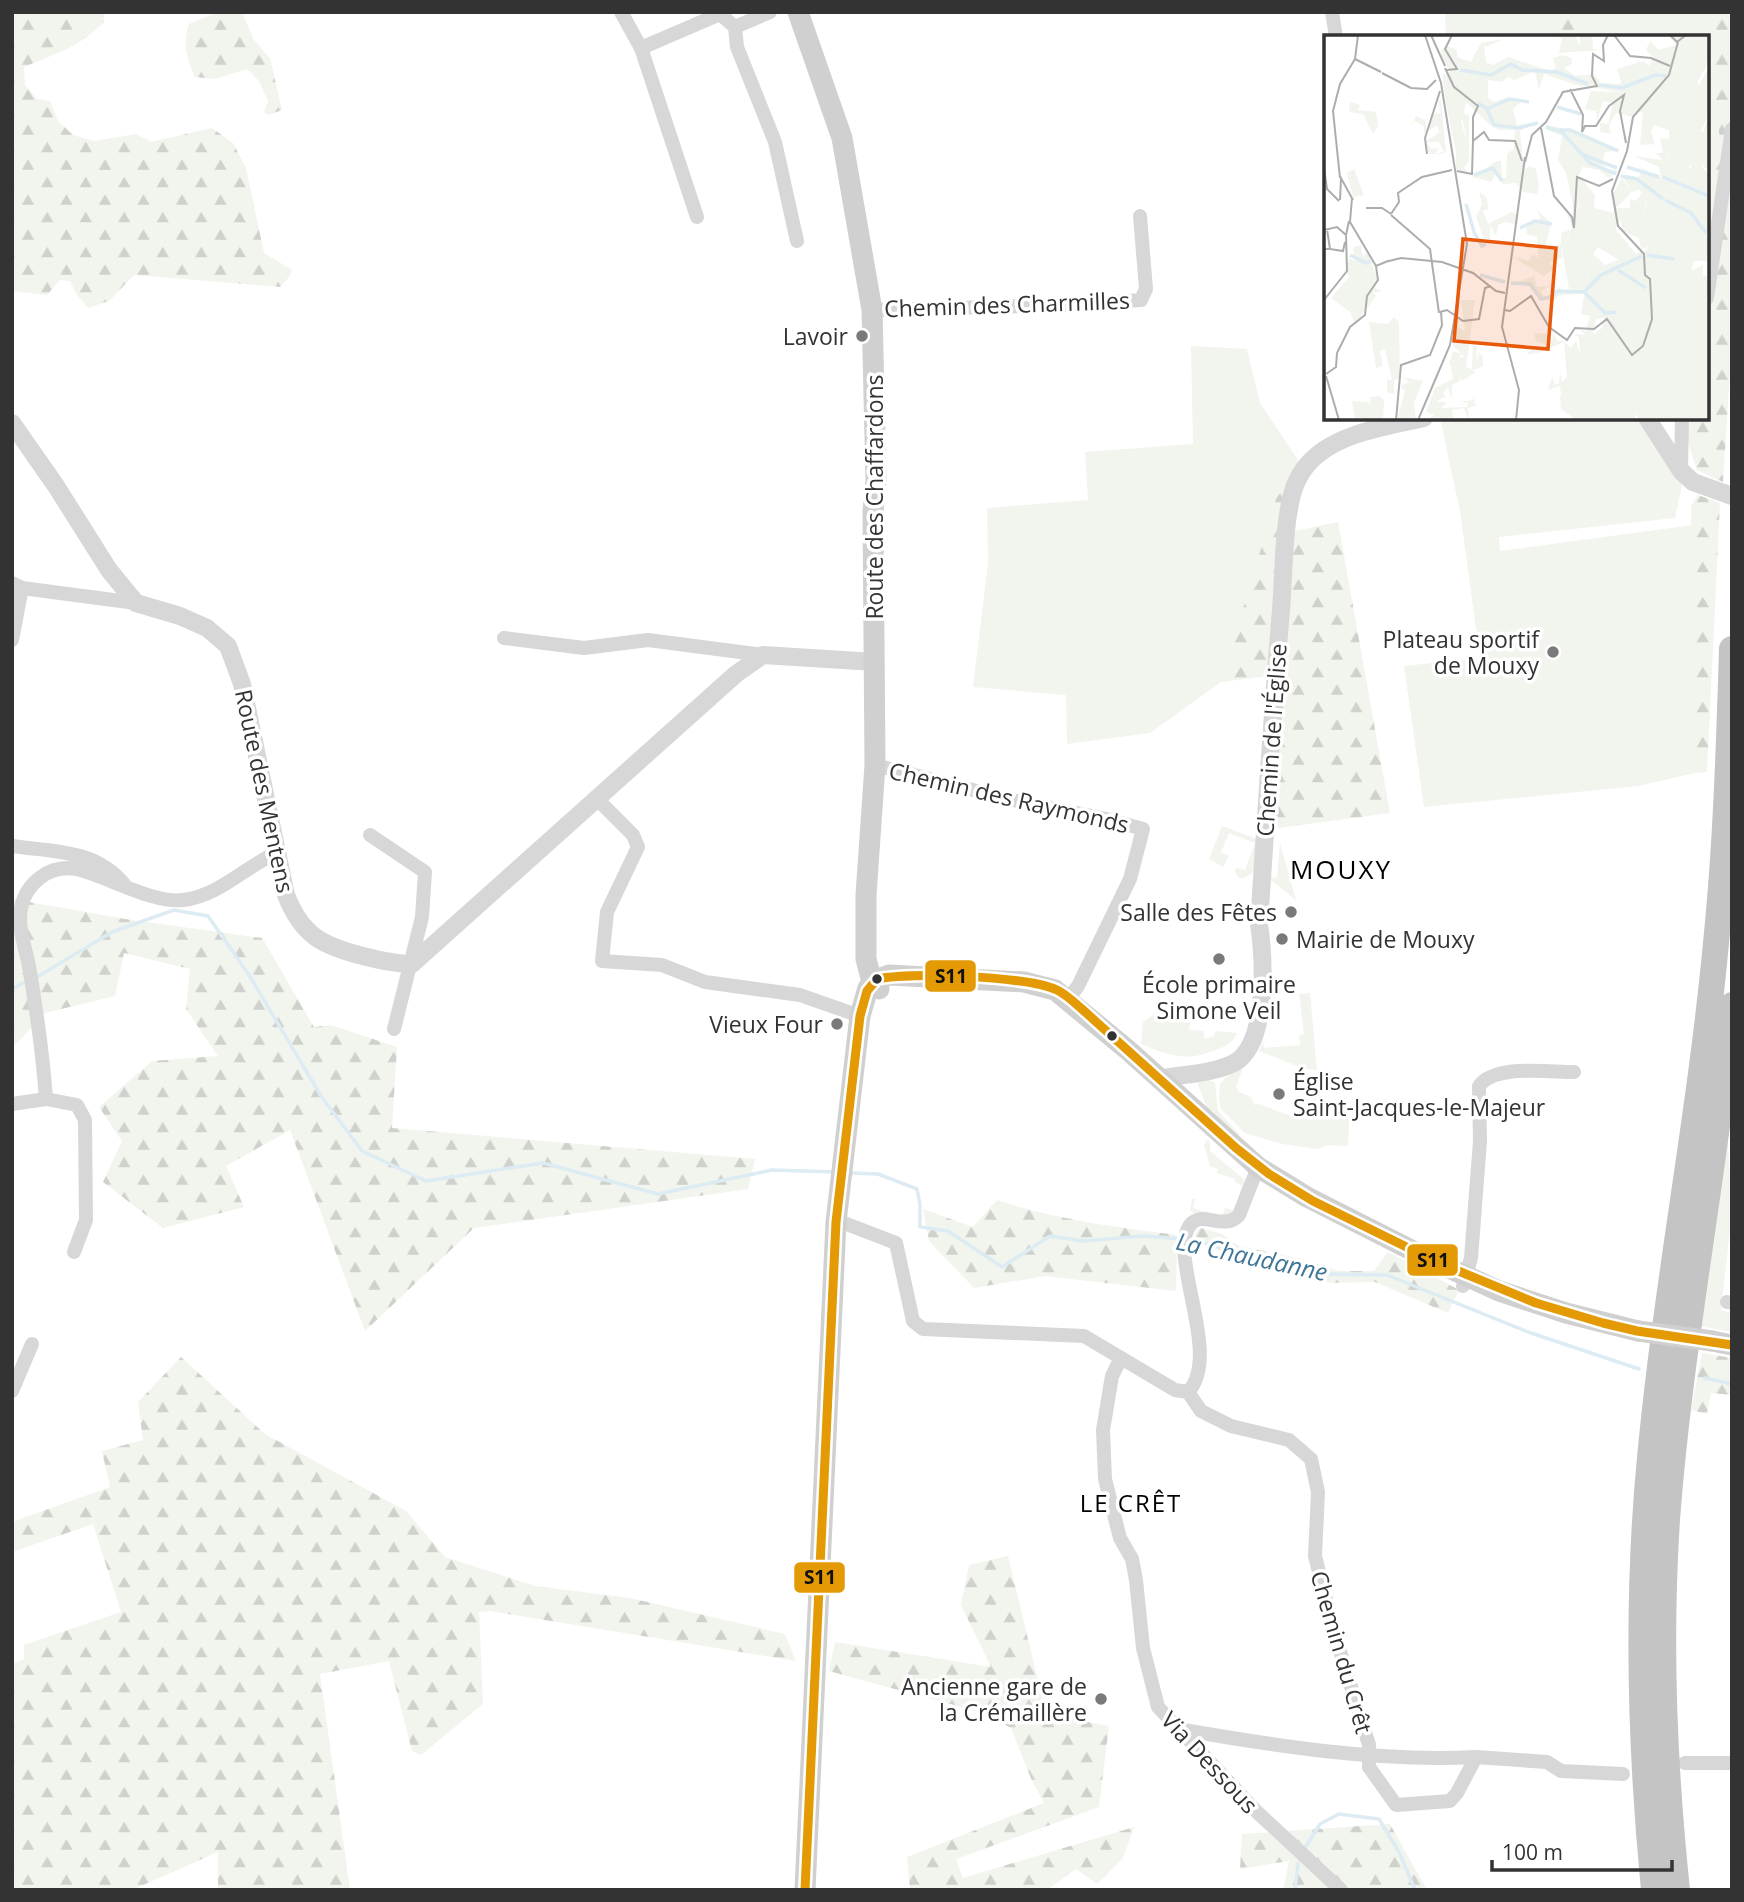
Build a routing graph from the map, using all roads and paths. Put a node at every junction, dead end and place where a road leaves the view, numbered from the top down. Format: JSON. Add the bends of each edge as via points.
{"nodes":[{"id":1,"x":621,"y":12,"type":"edge"},
{"id":2,"x":770,"y":12,"type":"edge"},
{"id":3,"x":788,"y":12,"type":"edge"},
{"id":4,"x":797,"y":12,"type":"edge"},
{"id":5,"x":1332,"y":12,"type":"edge"},
{"id":6,"x":720,"y":13,"type":"edge"},
{"id":7,"x":736,"y":27,"type":"junction"},
{"id":8,"x":1336,"y":35,"type":"edge"},
{"id":9,"x":641,"y":48,"type":"junction"},
{"id":10,"x":823,"y":82,"type":"junction"},
{"id":11,"x":1732,"y":129,"type":"edge"},
{"id":12,"x":1140,"y":216,"type":"dead end"},
{"id":13,"x":698,"y":217,"type":"dead end"},
{"id":14,"x":797,"y":241,"type":"dead end"},
{"id":15,"x":1709,"y":284,"type":"edge"},
{"id":16,"x":872,"y":310,"type":"junction"},
{"id":17,"x":1404,"y":420,"type":"edge"},
{"id":18,"x":1648,"y":420,"type":"edge"},
{"id":19,"x":1682,"y":420,"type":"edge"},
{"id":20,"x":1385,"y":422,"type":"edge"},
{"id":21,"x":12,"y":423,"type":"edge"},
{"id":22,"x":1681,"y":471,"type":"junction"},
{"id":23,"x":1732,"y":496,"type":"edge"},
{"id":24,"x":17,"y":586,"type":"edge"},
{"id":25,"x":135,"y":603,"type":"junction"},
{"id":26,"x":505,"y":638,"type":"dead end"},
{"id":27,"x":12,"y":640,"type":"edge"},
{"id":28,"x":1732,"y":649,"type":"edge"},
{"id":29,"x":763,"y":655,"type":"junction"},
{"id":30,"x":875,"y":662,"type":"junction"},
{"id":31,"x":875,"y":765,"type":"junction"},
{"id":32,"x":597,"y":799,"type":"junction"},
{"id":33,"x":370,"y":835,"type":"dead end"},
{"id":34,"x":12,"y":846,"type":"edge"},
{"id":35,"x":278,"y":852,"type":"junction"},
{"id":36,"x":124,"y":885,"type":"junction"},
{"id":37,"x":412,"y":964,"type":"junction"},
{"id":38,"x":876,"y":985,"type":"junction"},
{"id":39,"x":1068,"y":999,"type":"junction"},
{"id":40,"x":1732,"y":1005,"type":"edge"},
{"id":41,"x":859,"y":1026,"type":"junction"},
{"id":42,"x":394,"y":1029,"type":"dead end"},
{"id":43,"x":1574,"y":1072,"type":"dead end"},
{"id":44,"x":1159,"y":1079,"type":"junction"},
{"id":45,"x":46,"y":1099,"type":"junction"},
{"id":46,"x":12,"y":1104,"type":"edge"},
{"id":47,"x":1258,"y":1167,"type":"junction"},
{"id":48,"x":836,"y":1222,"type":"junction"},
{"id":49,"x":74,"y":1252,"type":"dead end"},
{"id":50,"x":1465,"y":1281,"type":"junction"},
{"id":51,"x":1722,"y":1343,"type":"edge"},
{"id":52,"x":32,"y":1344,"type":"dead end"},
{"id":53,"x":1121,"y":1358,"type":"junction"},
{"id":54,"x":12,"y":1391,"type":"edge"},
{"id":55,"x":1188,"y":1392,"type":"junction"},
{"id":56,"x":1178,"y":1729,"type":"junction"},
{"id":57,"x":1476,"y":1757,"type":"junction"},
{"id":58,"x":1685,"y":1763,"type":"dead end"},
{"id":59,"x":1732,"y":1763,"type":"edge"},
{"id":60,"x":1623,"y":1774,"type":"dead end"},
{"id":61,"x":805,"y":1890,"type":"edge"},
{"id":62,"x":1341,"y":1890,"type":"edge"},
{"id":63,"x":1654,"y":1890,"type":"edge"},
{"id":64,"x":1677,"y":1890,"type":"edge"}],
"edges":[{"from":1,"to":9,"type":"street"},
{"from":2,"to":7,"type":"street"},
{"from":3,"to":10,"type":"main road"},
{"from":4,"to":10,"type":"main road","name":"Route des Chaffardons"},
{"from":5,"to":8,"type":"street"},
{"from":6,"to":7,"type":"street"},
{"from":6,"to":9,"type":"street"},
{"from":7,"to":14,"type":"street","via":[[737,47],[775,142]]},
{"from":9,"to":13,"type":"street"},
{"from":10,"to":16,"type":"main road","name":"Route des Chaffardons","via":[[842,138]]},
{"from":11,"to":15,"type":"street"},
{"from":12,"to":16,"type":"street","name":"Chemin des Charmilles","via":[[1146,289],[1140,300]]},
{"from":16,"to":30,"type":"main road","name":"Route des Chaffardons"},
{"from":17,"to":20,"type":"street","name":"Chemin de l'Église"},
{"from":18,"to":22,"type":"street"},
{"from":19,"to":22,"type":"street"},
{"from":20,"to":44,"type":"street","name":"Chemin de l'Église","via":[[1321,450],[1294,486],[1276,660],[1259,924],[1263,956],[1253,1042],[1243,1056],[1225,1067]]},
{"from":21,"to":25,"type":"street"},
{"from":22,"to":23,"type":"street","via":[[1693,482]]},
{"from":24,"to":25,"type":"street"},
{"from":24,"to":27,"type":"street"},
{"from":25,"to":35,"type":"street","name":"Route des Mentens","via":[[207,628],[228,646],[242,684]]},
{"from":26,"to":29,"type":"street","via":[[584,648],[648,640]]},
{"from":28,"to":63,"type":"highway","via":[[1716,943],[1656,1404],[1643,1553],[1641,1695]]},
{"from":29,"to":30,"type":"street"},
{"from":29,"to":32,"type":"street"},
{"from":30,"to":31,"type":"main road","name":"Route des Chaffardons"},
{"from":31,"to":38,"type":"main road","name":"Route des Chaffardons","via":[[866,959]]},
{"from":31,"to":39,"type":"street","name":"Chemin des Raymonds","via":[[1143,830],[1130,879]]},
{"from":32,"to":37,"type":"street"},
{"from":32,"to":41,"type":"street","via":[[633,835],[638,847],[607,912],[602,961],[663,965],[705,982],[800,995]]},
{"from":33,"to":37,"type":"street","via":[[425,872]]},
{"from":34,"to":36,"type":"street","via":[[89,857],[111,869]]},
{"from":35,"to":36,"type":"street","via":[[221,886],[185,900],[162,899]]},
{"from":35,"to":37,"type":"street","name":"Route des Mentens","via":[[292,911],[312,935],[332,948],[394,964]]},
{"from":36,"to":45,"type":"street","via":[[76,869],[57,869],[38,879],[25,897],[21,928]]},
{"from":37,"to":42,"type":"street"},
{"from":38,"to":39,"type":"main road","via":[[888,975],[1024,982],[1055,990]]},
{"from":38,"to":41,"type":"main road","via":[[868,988]]},
{"from":39,"to":44,"type":"main road"},
{"from":40,"to":64,"type":"highway","via":[[1667,1522],[1664,1700]]},
{"from":41,"to":48,"type":"main road"},
{"from":43,"to":50,"type":"street","via":[[1499,1072],[1479,1086],[1480,1141],[1471,1258]]},
{"from":44,"to":47,"type":"main road"},
{"from":45,"to":46,"type":"street"},
{"from":45,"to":49,"type":"street","via":[[76,1105],[85,1119],[86,1220]]},
{"from":47,"to":50,"type":"main road"},
{"from":47,"to":55,"type":"street","via":[[1233,1221],[1203,1219],[1187,1235],[1185,1260],[1200,1355],[1194,1385]]},
{"from":48,"to":53,"type":"street","name":"Chemin du Crêt","via":[[896,1243],[913,1321],[923,1328],[1084,1336]]},
{"from":48,"to":61,"type":"main road","via":[[831,1327],[839,1441],[821,1573]]},
{"from":50,"to":51,"type":"main road","bridge":true,"via":[[1638,1331]]},
{"from":52,"to":54,"type":"street"},
{"from":53,"to":55,"type":"street","name":"Chemin du Crêt","via":[[1175,1390]]},
{"from":53,"to":56,"type":"street","name":"Via Dessous","via":[[1112,1376],[1103,1430],[1105,1479],[1119,1538],[1132,1559],[1143,1648],[1158,1707]]},
{"from":55,"to":57,"type":"street","name":"Chemin du Crêt","bridge":true,"via":[[1201,1411],[1231,1426],[1289,1440],[1311,1459],[1318,1492],[1315,1556],[1369,1745],[1368,1767],[1396,1805],[1450,1801]]},
{"from":56,"to":57,"type":"street","name":"Chemin du Crêt","via":[[1276,1746]]},
{"from":56,"to":62,"type":"street","name":"Via Dessous","via":[[1256,1812]]},
{"from":57,"to":60,"type":"street","name":"Chemin du Crêt","via":[[1547,1762],[1561,1771]]},
{"from":58,"to":59,"type":"street"}]}
